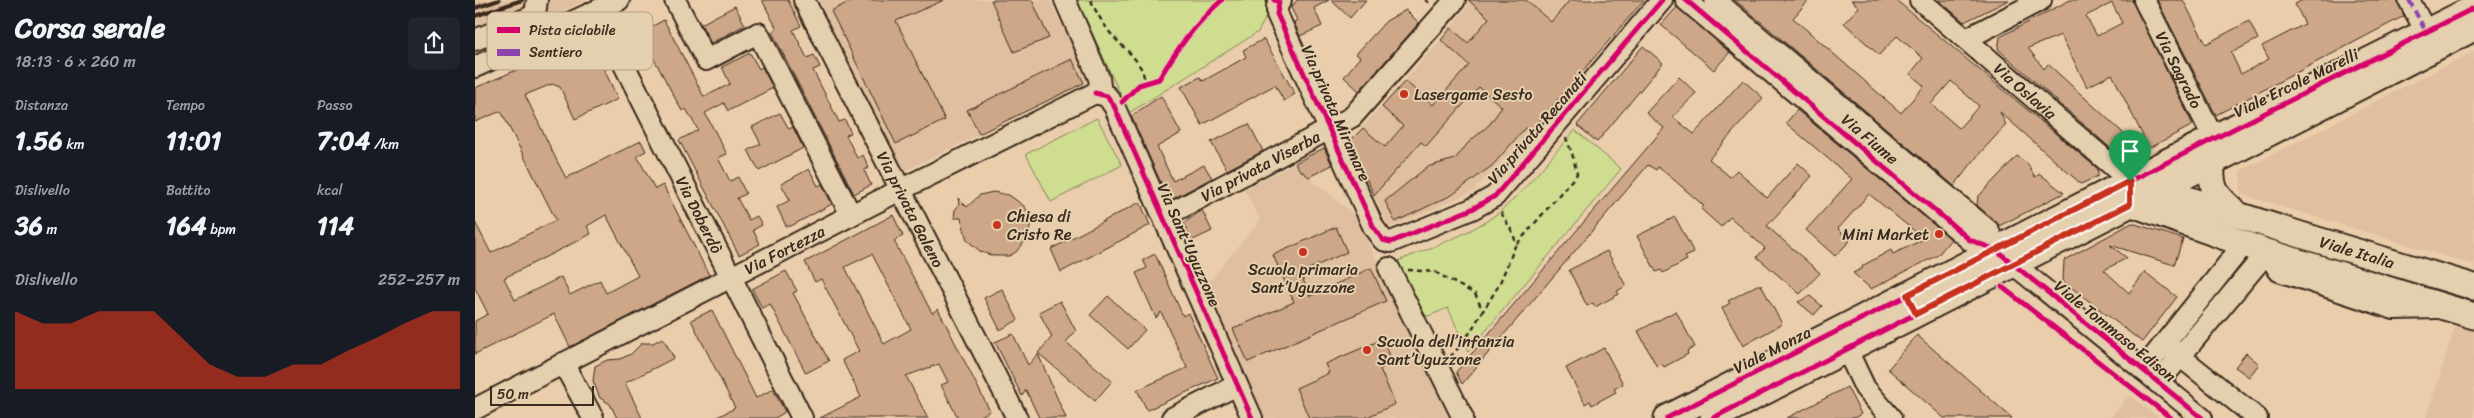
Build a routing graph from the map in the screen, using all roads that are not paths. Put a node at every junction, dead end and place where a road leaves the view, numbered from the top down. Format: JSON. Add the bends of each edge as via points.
{"nodes":[{"id":1,"x":619,"y":0,"type":"edge"},
{"id":2,"x":675,"y":0,"type":"edge"},
{"id":3,"x":804,"y":0,"type":"edge"},
{"id":4,"x":1065,"y":0,"type":"edge"},
{"id":5,"x":1455,"y":0,"type":"edge"},
{"id":6,"x":1662,"y":0,"type":"edge"},
{"id":7,"x":1686,"y":0,"type":"edge"},
{"id":8,"x":1715,"y":0,"type":"edge"},
{"id":9,"x":2041,"y":0,"type":"edge"},
{"id":10,"x":2144,"y":0,"type":"edge"},
{"id":11,"x":2409,"y":0,"type":"edge"},
{"id":12,"x":1280,"y":1,"type":"edge"},
{"id":13,"x":1927,"y":2,"type":"edge"},
{"id":14,"x":2474,"y":8,"type":"edge"},
{"id":15,"x":597,"y":12,"type":"edge"},
{"id":16,"x":2474,"y":28,"type":"edge"},
{"id":17,"x":2426,"y":32,"type":"junction"},
{"id":18,"x":1740,"y":34,"type":"junction"},
{"id":19,"x":487,"y":35,"type":"edge"},
{"id":20,"x":475,"y":40,"type":"edge"},
{"id":21,"x":1966,"y":40,"type":"junction"},
{"id":22,"x":487,"y":62,"type":"edge"},
{"id":23,"x":475,"y":67,"type":"edge"},
{"id":24,"x":626,"y":70,"type":"edge"},
{"id":25,"x":1095,"y":94,"type":"junction"},
{"id":26,"x":1330,"y":129,"type":"junction"},
{"id":27,"x":2213,"y":150,"type":"junction"},
{"id":28,"x":900,"y":190,"type":"junction"},
{"id":29,"x":2157,"y":190,"type":"junction"},
{"id":30,"x":2130,"y":192,"type":"junction"},
{"id":31,"x":851,"y":215,"type":"junction"},
{"id":32,"x":2239,"y":216,"type":"junction"},
{"id":33,"x":1163,"y":217,"type":"junction"},
{"id":34,"x":1377,"y":234,"type":"joint"},
{"id":35,"x":2255,"y":248,"type":"junction"},
{"id":36,"x":2004,"y":257,"type":"junction"},
{"id":37,"x":1396,"y":268,"type":"road end"},
{"id":38,"x":731,"y":277,"type":"junction"},
{"id":39,"x":2474,"y":286,"type":"edge"},
{"id":40,"x":1905,"y":308,"type":"junction"},
{"id":41,"x":2474,"y":316,"type":"edge"},
{"id":42,"x":2164,"y":344,"type":"junction"},
{"id":43,"x":1847,"y":350,"type":"junction"},
{"id":44,"x":2180,"y":356,"type":"junction"},
{"id":45,"x":563,"y":363,"type":"junction"},
{"id":46,"x":2143,"y":370,"type":"junction"},
{"id":47,"x":2158,"y":383,"type":"junction"},
{"id":48,"x":1237,"y":386,"type":"junction"},
{"id":49,"x":475,"y":409,"type":"edge"},
{"id":50,"x":593,"y":418,"type":"edge"},
{"id":51,"x":802,"y":418,"type":"edge"},
{"id":52,"x":1017,"y":418,"type":"edge"},
{"id":53,"x":1172,"y":418,"type":"edge"},
{"id":54,"x":1251,"y":418,"type":"edge"},
{"id":55,"x":1463,"y":418,"type":"edge"},
{"id":56,"x":1667,"y":418,"type":"edge"},
{"id":57,"x":1713,"y":418,"type":"edge"},
{"id":58,"x":1891,"y":418,"type":"edge"},
{"id":59,"x":2202,"y":418,"type":"edge"},
{"id":60,"x":2257,"y":418,"type":"edge"}],
"edges":[{"from":1,"to":15,"type":"street"},
{"from":2,"to":31,"type":"street","via":[[706,60],[755,35]]},
{"from":3,"to":28,"type":"street","name":"Via privata Galeno"},
{"from":4,"to":25,"type":"street","via":[[1099,78],[1100,86]]},
{"from":5,"to":26,"type":"street","name":"Via privata Viserba","via":[[1359,112]]},
{"from":6,"to":34,"type":"street","name":"Via privata Recanati","via":[[1495,196],[1399,240],[1383,240]]},
{"from":7,"to":18,"type":"street"},
{"from":8,"to":18,"type":"street"},
{"from":9,"to":21,"type":"street"},
{"from":10,"to":27,"type":"street","name":"Via Sagrado"},
{"from":11,"to":17,"type":"street"},
{"from":12,"to":26,"type":"street","name":"Via privata Miramare","via":[[1277,14]]},
{"from":13,"to":21,"type":"street","name":"Via Oslavia"},
{"from":14,"to":17,"type":"main road","name":"Viale Ercole Marelli"},
{"from":16,"to":27,"type":"main road","name":"Viale Ercole Marelli"},
{"from":17,"to":27,"type":"main road","name":"Viale Ercole Marelli"},
{"from":18,"to":36,"type":"street","name":"Via Fiume","via":[[1868,141],[1989,231]]},
{"from":19,"to":20,"type":"street"},
{"from":21,"to":30,"type":"street","name":"Via Oslavia"},
{"from":22,"to":23,"type":"street"},
{"from":24,"to":38,"type":"street","name":"Via Doberdò"},
{"from":25,"to":28,"type":"street","name":"Via Fortezza"},
{"from":25,"to":33,"type":"street","name":"Via Sant'Uguzzone","via":[[1107,96],[1114,106]]},
{"from":26,"to":33,"type":"street","name":"Via privata Viserba"},
{"from":26,"to":34,"type":"street","name":"Via privata Miramare"},
{"from":27,"to":29,"type":"main road","name":"Viale Ercole Marelli"},
{"from":27,"to":30,"type":"main road","name":"Viale Ercole Marelli"},
{"from":27,"to":32,"type":"main road","name":"Viale Italia","via":[[2211,182],[2216,195]]},
{"from":28,"to":31,"type":"street","name":"Via Fortezza"},
{"from":28,"to":52,"type":"street","name":"Via privata Galeno"},
{"from":29,"to":30,"type":"main road"},
{"from":29,"to":32,"type":"main road","name":"Viale Italia"},
{"from":30,"to":35,"type":"main road","name":"Viale Italia"},
{"from":30,"to":36,"type":"main road","name":"Viale Ercole Marelli"},
{"from":31,"to":38,"type":"street","name":"Via Fortezza"},
{"from":32,"to":39,"type":"main road","name":"Viale Italia"},
{"from":33,"to":48,"type":"street","name":"Via Sant'Uguzzone"},
{"from":35,"to":41,"type":"main road","name":"Viale Italia"},
{"from":35,"to":42,"type":"street","name":"Viale Tommaso Edison"},
{"from":35,"to":44,"type":"street","name":"Viale Tommaso Edison"},
{"from":36,"to":40,"type":"main road","name":"Viale Ercole Marelli"},
{"from":36,"to":46,"type":"street","name":"Viale Tommaso Edison"},
{"from":37,"to":55,"type":"street"},
{"from":38,"to":45,"type":"street","name":"Via Fortezza"},
{"from":38,"to":51,"type":"street","name":"Via Doberdò"},
{"from":40,"to":43,"type":"main road","name":"Viale Monza"},
{"from":40,"to":56,"type":"main road","name":"Viale Monza"},
{"from":42,"to":44,"type":"street","name":"Viale Tommaso Edison"},
{"from":42,"to":46,"type":"street","name":"Viale Tommaso Edison"},
{"from":43,"to":57,"type":"main road","name":"Viale Monza"},
{"from":43,"to":58,"type":"street","via":[[1865,388]]},
{"from":44,"to":47,"type":"street","name":"Viale Tommaso Edison"},
{"from":44,"to":60,"type":"street","name":"Viale Tommaso Edison"},
{"from":45,"to":49,"type":"street","name":"Via Fortezza"},
{"from":45,"to":50,"type":"street"},
{"from":46,"to":47,"type":"street","name":"Viale Tommaso Edison"},
{"from":47,"to":59,"type":"street","name":"Viale Tommaso Edison"},
{"from":48,"to":53,"type":"street"},
{"from":48,"to":54,"type":"street","name":"Via Sant'Uguzzone"}]}
